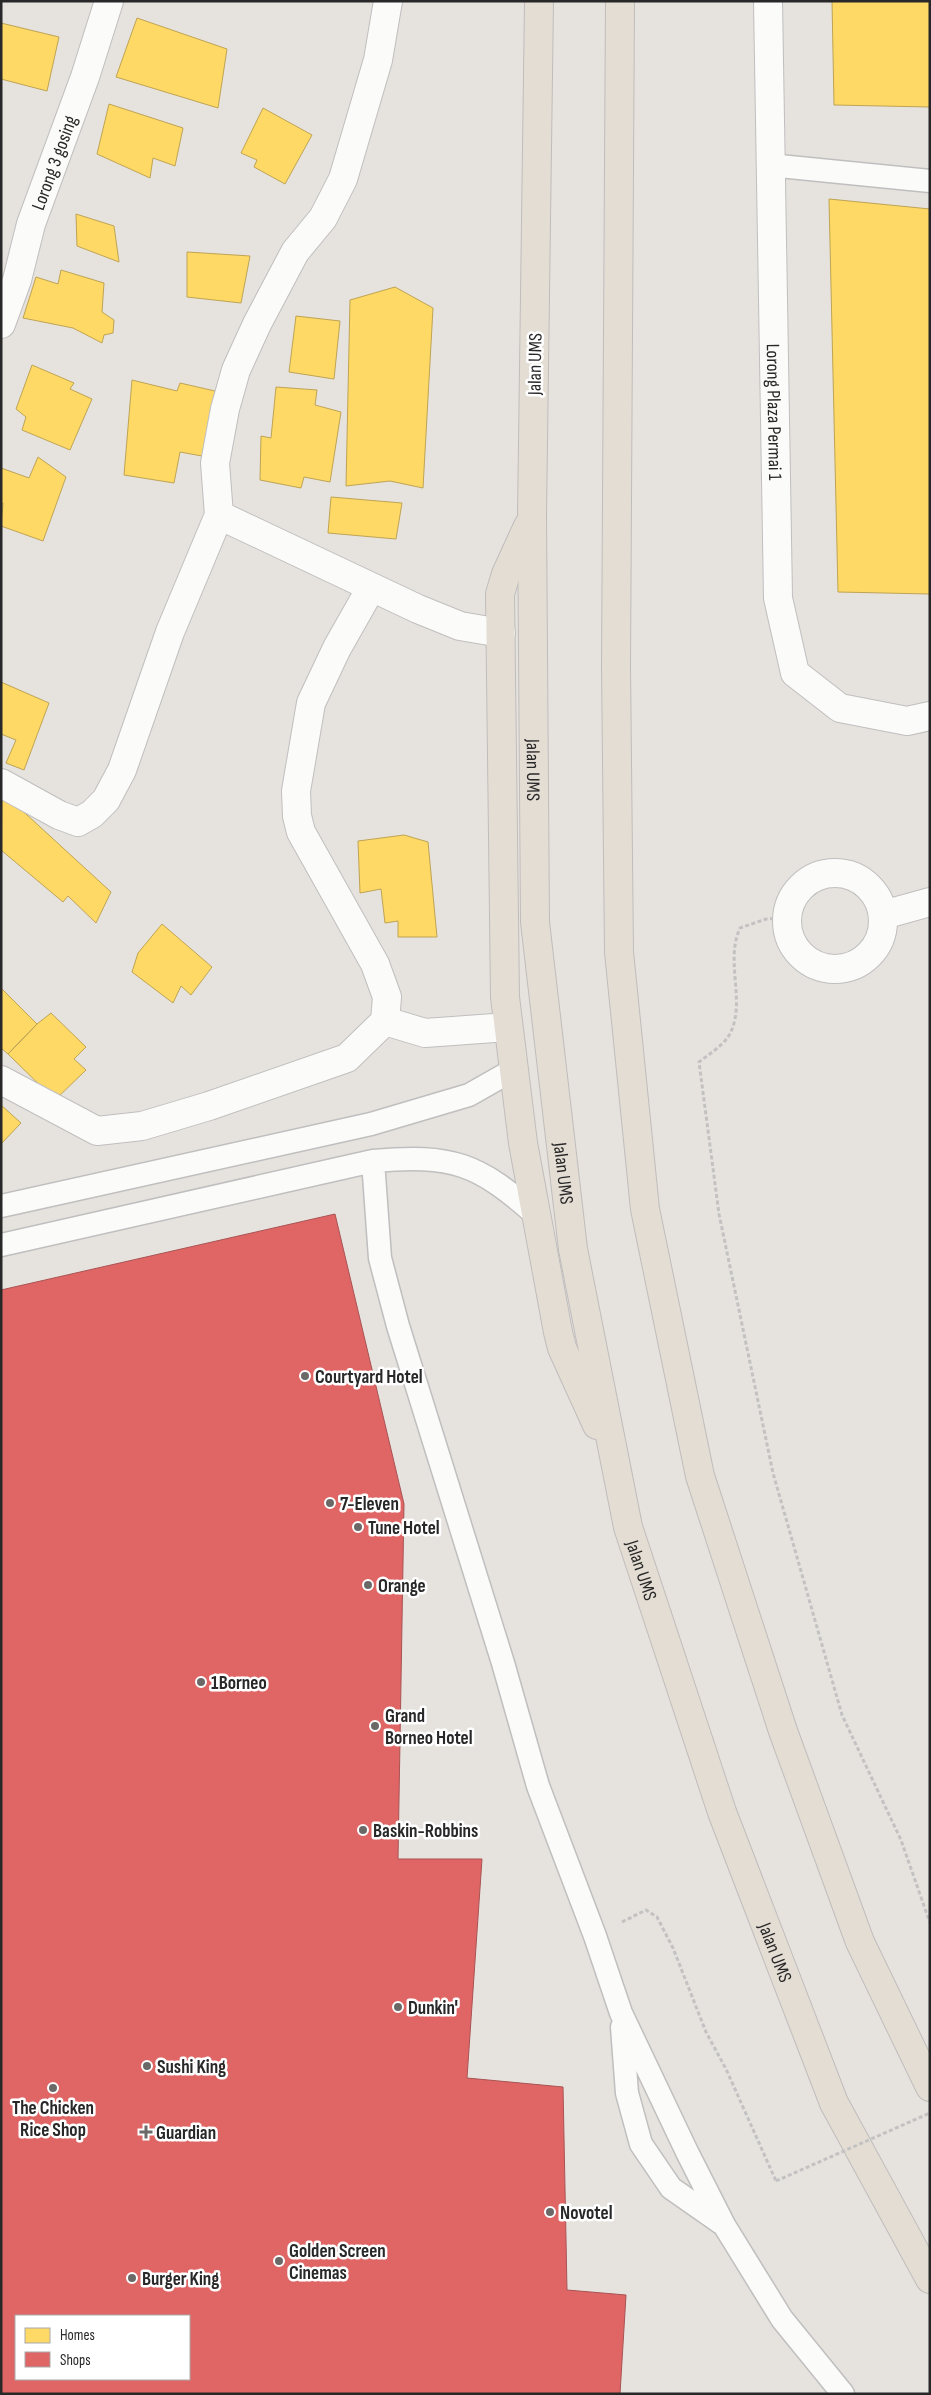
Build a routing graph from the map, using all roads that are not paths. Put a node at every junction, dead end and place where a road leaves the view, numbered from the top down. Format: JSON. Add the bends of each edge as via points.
{"nodes":[{"id":1,"x":109,"y":1,"type":"edge"},
{"id":2,"x":388,"y":1,"type":"edge"},
{"id":3,"x":539,"y":1,"type":"edge"},
{"id":4,"x":620,"y":1,"type":"edge"},
{"id":5,"x":768,"y":1,"type":"edge"},
{"id":6,"x":769,"y":165,"type":"junction"},
{"id":7,"x":930,"y":181,"type":"edge"},
{"id":8,"x":1,"y":324,"type":"edge"},
{"id":9,"x":218,"y":516,"type":"junction"},
{"id":10,"x":532,"y":516,"type":"junction"},
{"id":11,"x":371,"y":588,"type":"junction"},
{"id":12,"x":501,"y":633,"type":"junction"},
{"id":13,"x":930,"y":716,"type":"edge"},
{"id":14,"x":1,"y":783,"type":"edge"},
{"id":15,"x":930,"y":902,"type":"edge"},
{"id":16,"x":883,"y":915,"type":"junction"},
{"id":17,"x":385,"y":1021,"type":"junction"},
{"id":18,"x":508,"y":1027,"type":"junction"},
{"id":19,"x":513,"y":1070,"type":"junction"},
{"id":20,"x":1,"y":1080,"type":"edge"},
{"id":21,"x":373,"y":1161,"type":"junction"},
{"id":22,"x":1,"y":1206,"type":"edge"},
{"id":23,"x":537,"y":1216,"type":"junction"},
{"id":24,"x":1,"y":1245,"type":"edge"},
{"id":25,"x":616,"y":1468,"type":"junction"},
{"id":26,"x":621,"y":2013,"type":"junction"},
{"id":27,"x":930,"y":2087,"type":"edge"},
{"id":28,"x":724,"y":2225,"type":"junction"},
{"id":29,"x":930,"y":2279,"type":"edge"},
{"id":30,"x":833,"y":2391,"type":"edge"}],
"edges":[{"from":1,"to":8,"type":"street","name":"Lorong 3 gosing","via":[[31,224],[17,280]]},
{"from":2,"to":9,"type":"street","via":[[378,60],[343,179],[323,218],[291,259],[236,370],[225,409],[216,463]]},
{"from":3,"to":10,"type":"highway","name":"Jalan UMS"},
{"from":4,"to":27,"type":"highway","via":[[616,637],[619,952],[645,1209],[703,1486],[783,1731],[860,1942]]},
{"from":5,"to":6,"type":"street","name":"Lorong Plaza Permai 1"},
{"from":6,"to":7,"type":"lane"},
{"from":6,"to":13,"type":"street","name":"Lorong Plaza Permai 1","via":[[778,598],[795,673],[840,708],[908,721]]},
{"from":9,"to":11,"type":"street"},
{"from":9,"to":14,"type":"street","via":[[170,632],[122,770],[106,800],[78,822]]},
{"from":10,"to":12,"type":"highway","via":[[500,594]]},
{"from":10,"to":25,"type":"highway","name":"Jalan UMS","via":[[535,922],[573,1249]]},
{"from":11,"to":12,"type":"street","via":[[460,626]]},
{"from":11,"to":17,"type":"street","via":[[311,703],[296,791],[301,832],[375,964],[387,996]]},
{"from":12,"to":18,"type":"highway"},
{"from":15,"to":16,"type":"street"},
{"from":16,"to":16,"type":"street","via":[[883,931],[877,946],[853,967],[822,968],[807,960],[788,934],[790,903],[798,889],[826,873],[849,875],[870,887],[879,900]]},
{"from":17,"to":18,"type":"street","via":[[425,1033]]},
{"from":17,"to":20,"type":"street","via":[[347,1058],[142,1126],[97,1130]]},
{"from":18,"to":19,"type":"highway"},
{"from":19,"to":22,"type":"lane","via":[[469,1095],[371,1124]]},
{"from":19,"to":23,"type":"highway"},
{"from":21,"to":23,"type":"lane","via":[[411,1158],[451,1161],[478,1170],[508,1189]]},
{"from":21,"to":24,"type":"lane"},
{"from":21,"to":26,"type":"lane","via":[[380,1258],[398,1326],[538,1786]]},
{"from":23,"to":25,"type":"highway","via":[[562,1348]]},
{"from":25,"to":29,"type":"highway","name":"Jalan UMS","via":[[628,1527],[722,1812],[834,2103]]},
{"from":26,"to":28,"type":"lane"},
{"from":26,"to":28,"type":"lane","via":[[627,2093],[641,2144],[671,2188]]},
{"from":28,"to":30,"type":"lane","via":[[782,2319]]}]}
